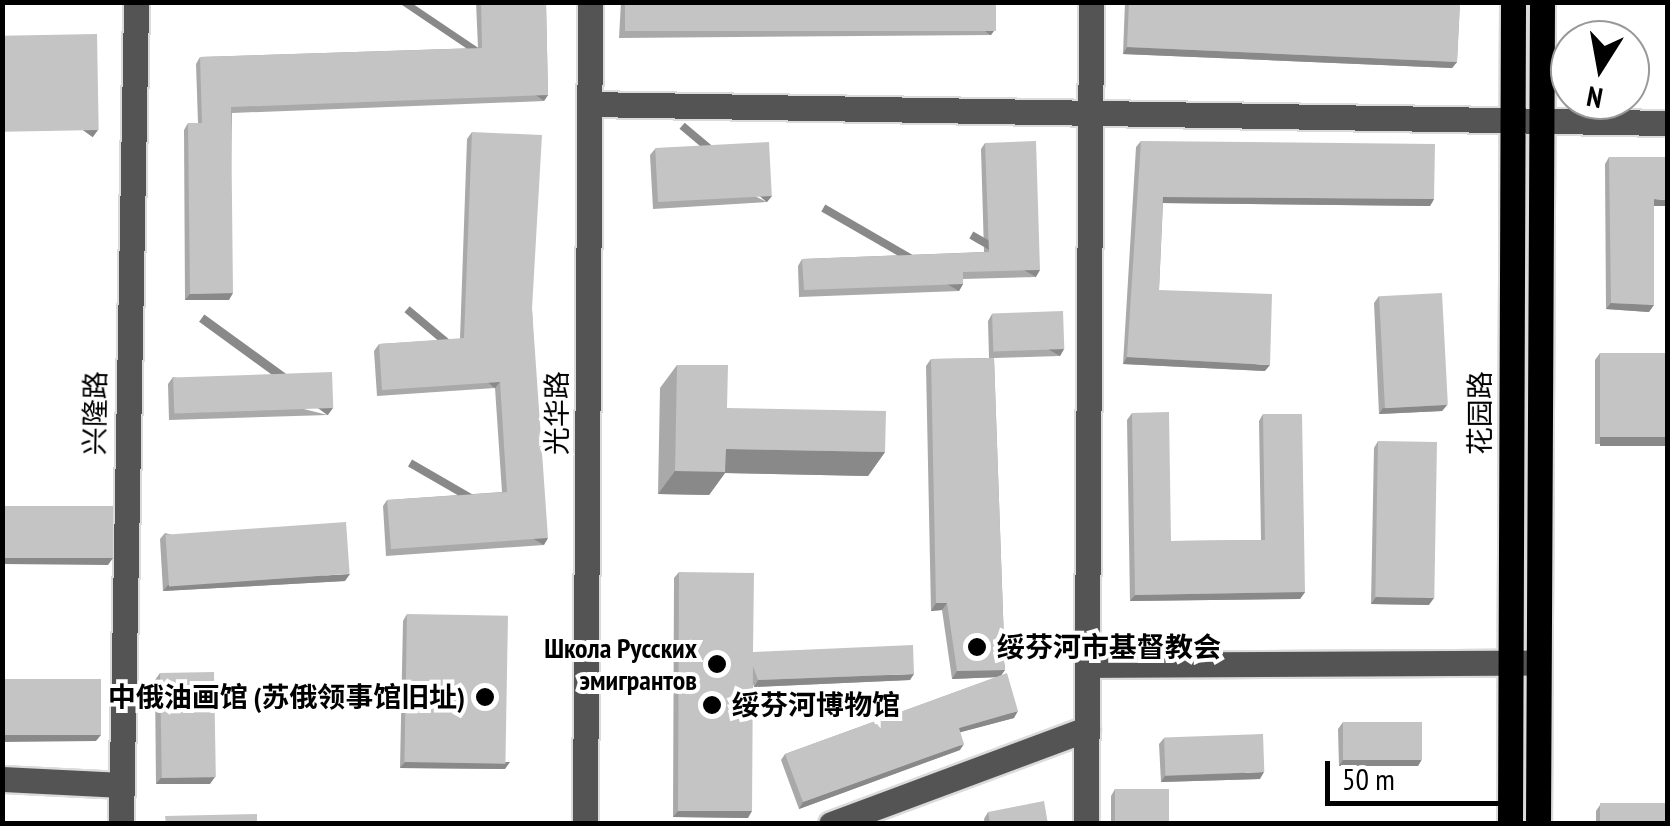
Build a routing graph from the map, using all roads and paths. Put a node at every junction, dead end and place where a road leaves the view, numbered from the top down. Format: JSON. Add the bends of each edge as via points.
{"nodes":[{"id":1,"x":136,"y":2,"type":"edge"},
{"id":2,"x":590,"y":2,"type":"edge"},
{"id":3,"x":1091,"y":2,"type":"edge"},
{"id":4,"x":1513,"y":2,"type":"edge"},
{"id":5,"x":1542,"y":2,"type":"edge"},
{"id":6,"x":588,"y":104,"type":"junction"},
{"id":7,"x":1091,"y":113,"type":"junction"},
{"id":8,"x":1510,"y":120,"type":"junction"},
{"id":9,"x":1540,"y":120,"type":"junction"},
{"id":10,"x":1668,"y":123,"type":"edge"},
{"id":11,"x":1509,"y":663,"type":"junction"},
{"id":12,"x":1538,"y":663,"type":"junction"},
{"id":13,"x":1088,"y":665,"type":"junction"},
{"id":14,"x":1087,"y":729,"type":"junction"},
{"id":15,"x":2,"y":779,"type":"edge"},
{"id":16,"x":120,"y":785,"type":"junction"},
{"id":17,"x":121,"y":824,"type":"edge"},
{"id":18,"x":585,"y":824,"type":"edge"},
{"id":19,"x":831,"y":824,"type":"edge"},
{"id":20,"x":1086,"y":824,"type":"edge"},
{"id":21,"x":1510,"y":824,"type":"edge"},
{"id":22,"x":1538,"y":824,"type":"edge"}],
"edges":[{"from":1,"to":16,"type":"street","name":"兴隆路"},
{"from":2,"to":6,"type":"street","name":"光华路"},
{"from":3,"to":7,"type":"street"},
{"from":4,"to":8,"type":"main road","name":"花园路"},
{"from":5,"to":9,"type":"main road"},
{"from":6,"to":7,"type":"street"},
{"from":6,"to":18,"type":"street","name":"光华路"},
{"from":7,"to":8,"type":"street"},
{"from":7,"to":13,"type":"street"},
{"from":8,"to":9,"type":"street"},
{"from":8,"to":11,"type":"main road","name":"花园路"},
{"from":9,"to":10,"type":"street"},
{"from":9,"to":12,"type":"main road"},
{"from":11,"to":12,"type":"street"},
{"from":11,"to":13,"type":"street"},
{"from":11,"to":21,"type":"main road","name":"花园路"},
{"from":12,"to":22,"type":"main road"},
{"from":13,"to":14,"type":"street"},
{"from":14,"to":19,"type":"street"},
{"from":14,"to":20,"type":"street"},
{"from":15,"to":16,"type":"street"},
{"from":16,"to":17,"type":"street","name":"兴隆路"}]}
